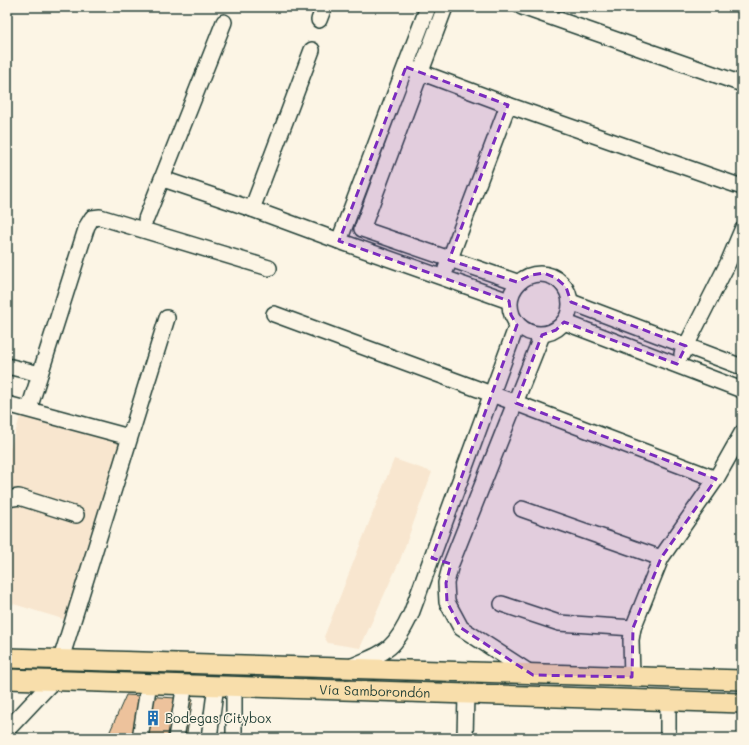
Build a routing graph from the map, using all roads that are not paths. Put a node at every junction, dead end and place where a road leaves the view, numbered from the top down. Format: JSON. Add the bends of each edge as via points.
{"nodes":[{"id":1,"x":428,"y":7,"type":"edge"},
{"id":2,"x":445,"y":7,"type":"edge"},
{"id":3,"x":522,"y":7,"type":"edge"},
{"id":4,"x":224,"y":22,"type":"dead end"},
{"id":5,"x":312,"y":50,"type":"dead end"},
{"id":6,"x":406,"y":67,"type":"junction"},
{"id":7,"x":420,"y":72,"type":"junction"},
{"id":8,"x":742,"y":84,"type":"edge"},
{"id":9,"x":508,"y":105,"type":"junction"},
{"id":10,"x":163,"y":179,"type":"junction"},
{"id":11,"x":742,"y":188,"type":"edge"},
{"id":12,"x":252,"y":209,"type":"junction"},
{"id":13,"x":146,"y":219,"type":"dead end"},
{"id":14,"x":347,"y":223,"type":"junction"},
{"id":15,"x":362,"y":229,"type":"junction"},
{"id":16,"x":742,"y":230,"type":"edge"},
{"id":17,"x":339,"y":241,"type":"junction"},
{"id":18,"x":355,"y":247,"type":"junction"},
{"id":19,"x":449,"y":260,"type":"junction"},
{"id":20,"x":268,"y":268,"type":"dead end"},
{"id":21,"x":443,"y":278,"type":"junction"},
{"id":22,"x":517,"y":282,"type":"junction"},
{"id":23,"x":509,"y":301,"type":"junction"},
{"id":24,"x":571,"y":302,"type":"junction"},
{"id":25,"x":274,"y":314,"type":"dead end"},
{"id":26,"x":167,"y":318,"type":"dead end"},
{"id":27,"x":564,"y":322,"type":"junction"},
{"id":28,"x":517,"y":325,"type":"junction"},
{"id":29,"x":542,"y":335,"type":"junction"},
{"id":30,"x":686,"y":346,"type":"junction"},
{"id":31,"x":677,"y":364,"type":"junction"},
{"id":32,"x":7,"y":366,"type":"edge"},
{"id":33,"x":742,"y":367,"type":"edge"},
{"id":34,"x":40,"y":374,"type":"junction"},
{"id":35,"x":742,"y":390,"type":"edge"},
{"id":36,"x":493,"y":394,"type":"junction"},
{"id":37,"x":516,"y":403,"type":"junction"},
{"id":38,"x":8,"y":407,"type":"edge"},
{"id":39,"x":29,"y":409,"type":"junction"},
{"id":40,"x":742,"y":434,"type":"edge"},
{"id":41,"x":129,"y":437,"type":"junction"},
{"id":42,"x":475,"y":444,"type":"junction"},
{"id":43,"x":496,"y":453,"type":"junction"},
{"id":44,"x":716,"y":479,"type":"junction"},
{"id":45,"x":7,"y":499,"type":"edge"},
{"id":46,"x":522,"y":509,"type":"dead end"},
{"id":47,"x":76,"y":515,"type":"dead end"},
{"id":48,"x":449,"y":515,"type":"junction"},
{"id":49,"x":468,"y":522,"type":"junction"},
{"id":50,"x":432,"y":558,"type":"junction"},
{"id":51,"x":661,"y":558,"type":"junction"},
{"id":52,"x":451,"y":564,"type":"junction"},
{"id":53,"x":502,"y":604,"type":"dead end"},
{"id":54,"x":633,"y":628,"type":"junction"},
{"id":55,"x":7,"y":658,"type":"edge"},
{"id":56,"x":61,"y":659,"type":"junction"},
{"id":57,"x":347,"y":668,"type":"junction"},
{"id":58,"x":533,"y":675,"type":"junction"},
{"id":59,"x":632,"y":677,"type":"junction"},
{"id":60,"x":7,"y":679,"type":"edge"},
{"id":61,"x":54,"y":680,"type":"junction"},
{"id":62,"x":742,"y":680,"type":"edge"},
{"id":63,"x":148,"y":683,"type":"junction"},
{"id":64,"x":185,"y":684,"type":"junction"},
{"id":65,"x":225,"y":685,"type":"junction"},
{"id":66,"x":466,"y":694,"type":"junction"},
{"id":67,"x":668,"y":701,"type":"junction"},
{"id":68,"x":742,"y":703,"type":"edge"},
{"id":69,"x":9,"y":725,"type":"edge"},
{"id":70,"x":140,"y":738,"type":"edge"},
{"id":71,"x":176,"y":738,"type":"edge"},
{"id":72,"x":209,"y":738,"type":"edge"},
{"id":73,"x":234,"y":738,"type":"edge"},
{"id":74,"x":465,"y":738,"type":"edge"},
{"id":75,"x":668,"y":738,"type":"edge"}],
"edges":[{"from":1,"to":6,"type":"street"},
{"from":2,"to":7,"type":"street"},
{"from":3,"to":8,"type":"street"},
{"from":4,"to":10,"type":"street"},
{"from":5,"to":12,"type":"street"},
{"from":6,"to":7,"type":"street"},
{"from":6,"to":14,"type":"street"},
{"from":7,"to":9,"type":"street"},
{"from":7,"to":15,"type":"street"},
{"from":9,"to":11,"type":"street"},
{"from":9,"to":19,"type":"street"},
{"from":10,"to":12,"type":"street"},
{"from":10,"to":13,"type":"street"},
{"from":12,"to":17,"type":"street"},
{"from":14,"to":15,"type":"street"},
{"from":14,"to":17,"type":"street"},
{"from":15,"to":18,"type":"street"},
{"from":15,"to":19,"type":"street"},
{"from":16,"to":30,"type":"street"},
{"from":17,"to":18,"type":"street"},
{"from":18,"to":21,"type":"street"},
{"from":19,"to":21,"type":"street"},
{"from":19,"to":22,"type":"street"},
{"from":20,"to":34,"type":"street","via":[[100,216],[92,218],[87,226]]},
{"from":21,"to":23,"type":"street"},
{"from":22,"to":23,"type":"street"},
{"from":22,"to":24,"type":"street","via":[[530,274],[544,273],[556,278],[566,287]]},
{"from":23,"to":28,"type":"street","via":[[511,315]]},
{"from":24,"to":27,"type":"street","via":[[570,312]]},
{"from":24,"to":30,"type":"street"},
{"from":25,"to":36,"type":"street"},
{"from":26,"to":41,"type":"street"},
{"from":27,"to":29,"type":"street","via":[[556,330]]},
{"from":27,"to":31,"type":"street"},
{"from":28,"to":29,"type":"street"},
{"from":28,"to":36,"type":"street"},
{"from":29,"to":37,"type":"street"},
{"from":30,"to":31,"type":"street"},
{"from":30,"to":33,"type":"street"},
{"from":31,"to":35,"type":"street"},
{"from":32,"to":34,"type":"street"},
{"from":34,"to":39,"type":"street"},
{"from":36,"to":37,"type":"street"},
{"from":36,"to":42,"type":"street"},
{"from":37,"to":43,"type":"street"},
{"from":37,"to":44,"type":"street"},
{"from":38,"to":39,"type":"street"},
{"from":39,"to":41,"type":"street"},
{"from":40,"to":44,"type":"street"},
{"from":41,"to":56,"type":"street"},
{"from":42,"to":43,"type":"street"},
{"from":42,"to":48,"type":"street"},
{"from":43,"to":49,"type":"street"},
{"from":44,"to":51,"type":"street"},
{"from":45,"to":47,"type":"street","via":[[19,496]]},
{"from":46,"to":51,"type":"street"},
{"from":48,"to":49,"type":"street"},
{"from":48,"to":50,"type":"street"},
{"from":49,"to":52,"type":"street"},
{"from":50,"to":52,"type":"street"},
{"from":50,"to":57,"type":"street","via":[[401,635],[385,652]]},
{"from":51,"to":54,"type":"street"},
{"from":52,"to":58,"type":"street","via":[[446,583],[447,602],[461,628]]},
{"from":53,"to":54,"type":"street","via":[[559,623]]},
{"from":54,"to":59,"type":"street"},
{"from":55,"to":56,"type":"main road","name":"Vía Samborondón"},
{"from":56,"to":57,"type":"main road","name":"Vía Samborondón"},
{"from":57,"to":58,"type":"main road","name":"Vía Samborondón"},
{"from":58,"to":59,"type":"main road","name":"Vía Samborondón"},
{"from":59,"to":62,"type":"main road","name":"Vía Samborondón"},
{"from":60,"to":61,"type":"main road","name":"Vía Samborondón"},
{"from":61,"to":63,"type":"main road","name":"Vía Samborondón"},
{"from":61,"to":69,"type":"street"},
{"from":63,"to":64,"type":"main road","name":"Vía Samborondón"},
{"from":63,"to":70,"type":"street"},
{"from":64,"to":65,"type":"main road","name":"Vía Samborondón"},
{"from":64,"to":71,"type":"street"},
{"from":65,"to":66,"type":"main road","name":"Vía Samborondón"},
{"from":65,"to":72,"type":"street"},
{"from":65,"to":73,"type":"street"},
{"from":66,"to":67,"type":"main road","name":"Vía Samborondón"},
{"from":66,"to":74,"type":"street"},
{"from":67,"to":68,"type":"main road","name":"Vía Samborondón"},
{"from":67,"to":75,"type":"street"}]}
